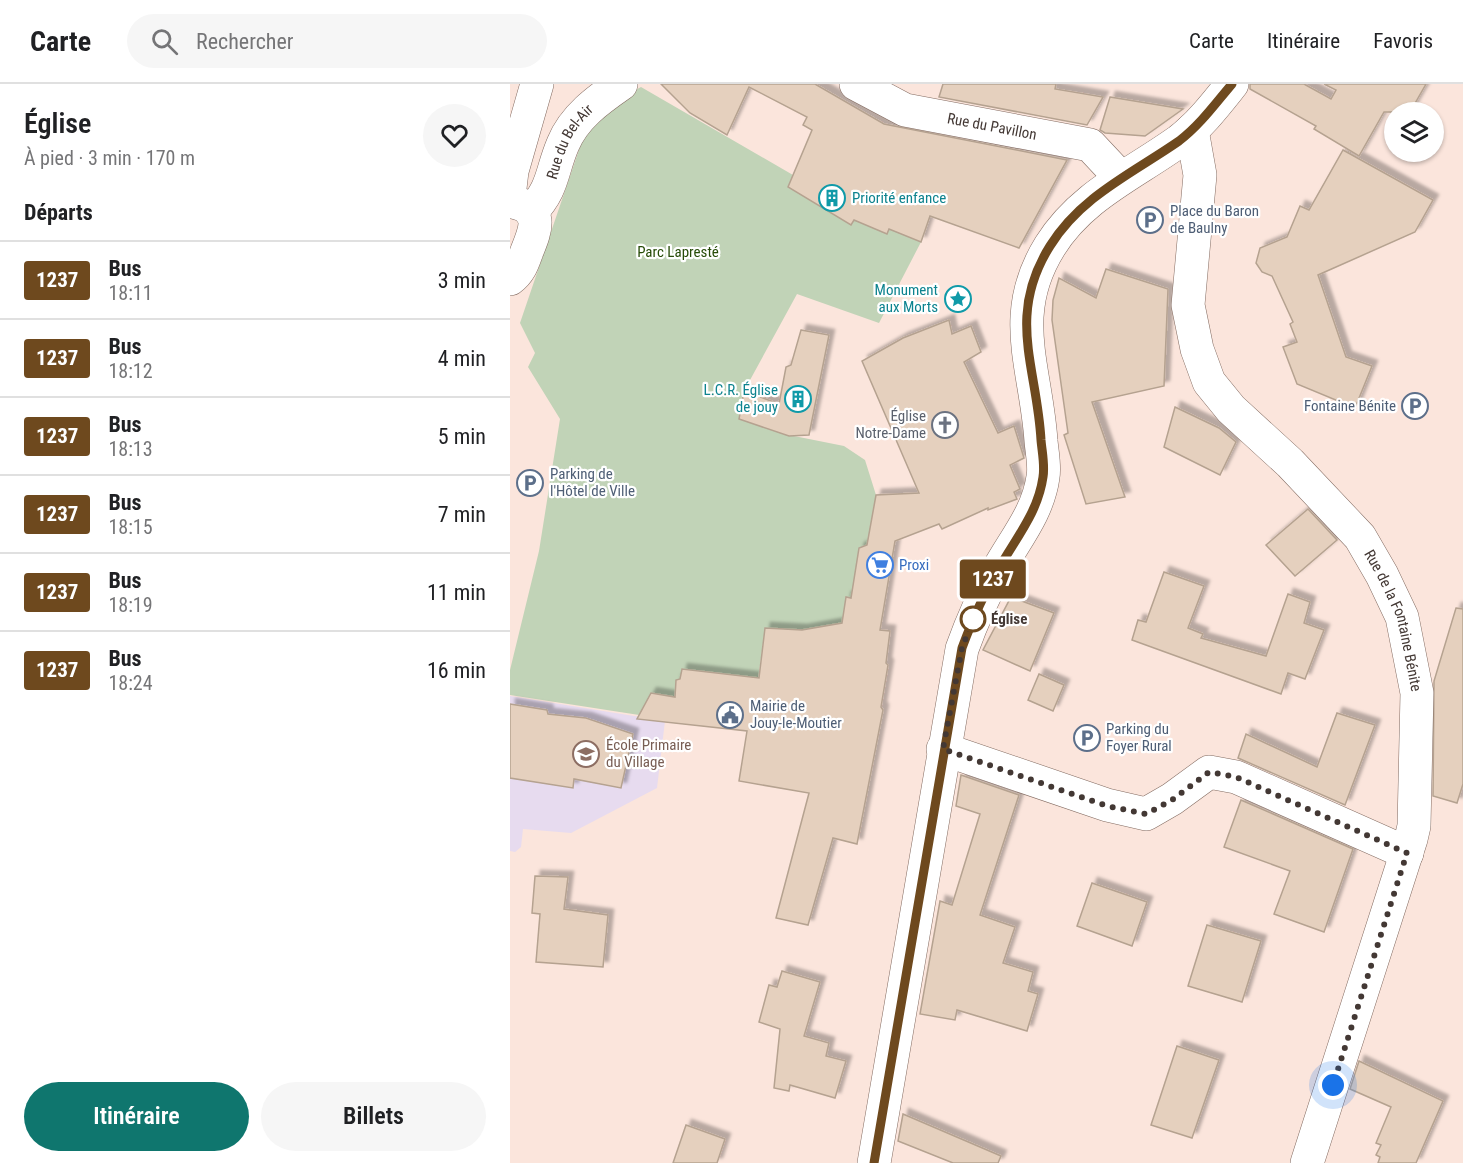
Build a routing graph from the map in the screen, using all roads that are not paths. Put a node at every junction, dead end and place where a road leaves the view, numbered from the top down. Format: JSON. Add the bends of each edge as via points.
{"nodes":[{"id":1,"x":537,"y":84,"type":"edge"},
{"id":2,"x":621,"y":84,"type":"edge"},
{"id":3,"x":856,"y":84,"type":"edge"},
{"id":4,"x":1232,"y":84,"type":"edge"},
{"id":5,"x":1192,"y":130,"type":"junction"},
{"id":6,"x":1120,"y":177,"type":"junction"},
{"id":7,"x":517,"y":201,"type":"edge"},
{"id":8,"x":510,"y":279,"type":"edge"},
{"id":9,"x":943,"y":749,"type":"junction"},
{"id":10,"x":1407,"y":853,"type":"junction"},
{"id":11,"x":874,"y":1163,"type":"edge"},
{"id":12,"x":1307,"y":1163,"type":"edge"}],
"edges":[{"from":1,"to":7,"type":"street","via":[[512,171]]},
{"from":2,"to":7,"type":"street","name":"Rue du Bel-Air","via":[[573,125],[562,145],[546,196]]},
{"from":3,"to":6,"type":"street","name":"Rue du Pavillon","via":[[905,110],[1090,145]]},
{"from":4,"to":5,"type":"street"},
{"from":5,"to":6,"type":"street"},
{"from":5,"to":10,"type":"street","name":"Rue de la Fontaine Bénite","via":[[1200,175],[1188,305],[1197,350],[1209,382],[1231,409],[1290,462],[1360,537],[1402,617],[1417,693],[1414,826]]},
{"from":6,"to":9,"type":"street","via":[[1062,229],[1031,284],[1025,326],[1044,475],[1036,508],[978,605],[962,648]]},
{"from":7,"to":8,"type":"street","via":[[536,229],[521,268]]},
{"from":9,"to":10,"type":"street","via":[[1107,806],[1146,814],[1209,772],[1236,777]]},
{"from":9,"to":11,"type":"street"},
{"from":10,"to":12,"type":"street","name":"Rue de la Fontaine Bénite"}]}
